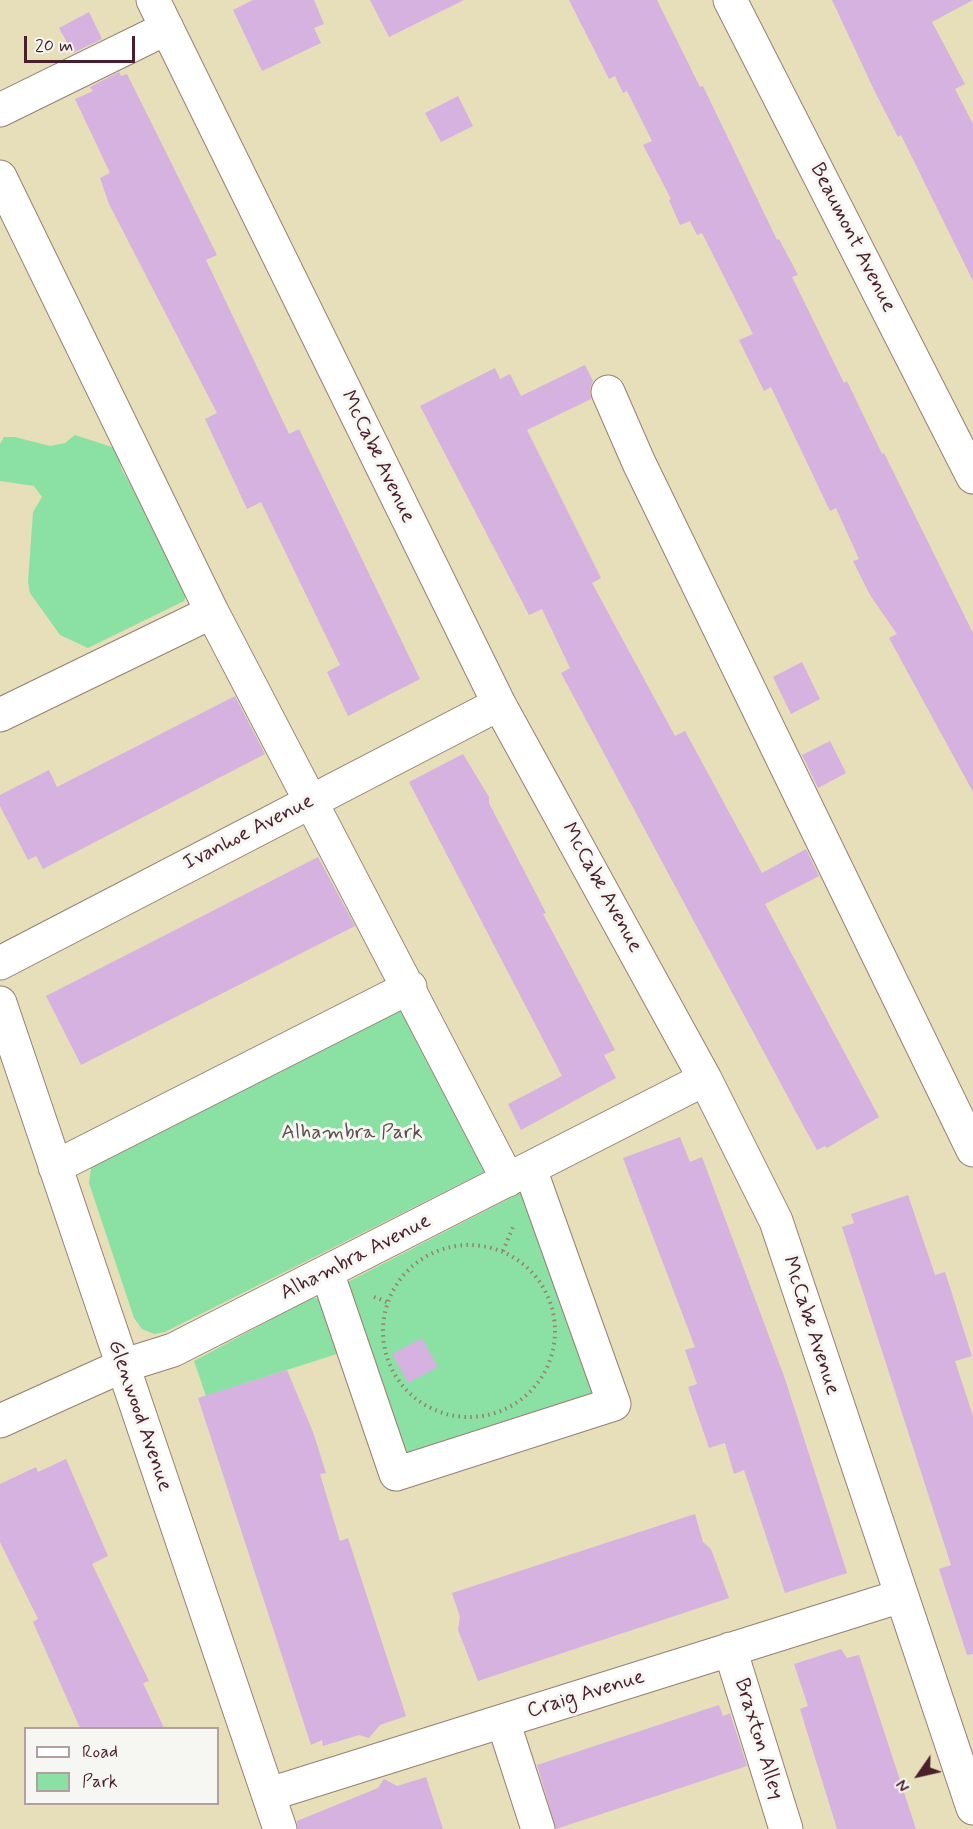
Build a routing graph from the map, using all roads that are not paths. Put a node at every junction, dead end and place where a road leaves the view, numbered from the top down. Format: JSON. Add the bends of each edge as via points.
{"nodes":[{"id":1,"x":730,"y":0,"type":"edge"},
{"id":2,"x":160,"y":14,"type":"edge"},
{"id":3,"x":0,"y":110,"type":"edge"},
{"id":4,"x":0,"y":177,"type":"edge"},
{"id":5,"x":608,"y":392,"type":"dead end"},
{"id":6,"x":973,"y":477,"type":"edge"},
{"id":7,"x":212,"y":612,"type":"junction"},
{"id":8,"x":499,"y":704,"type":"junction"},
{"id":9,"x":0,"y":715,"type":"edge"},
{"id":10,"x":312,"y":801,"type":"junction"},
{"id":11,"x":0,"y":963,"type":"edge"},
{"id":12,"x":410,"y":987,"type":"junction"},
{"id":13,"x":0,"y":1003,"type":"edge"},
{"id":14,"x":705,"y":1079,"type":"junction"},
{"id":15,"x":973,"y":1150,"type":"edge"},
{"id":16,"x":55,"y":1167,"type":"junction"},
{"id":17,"x":519,"y":1174,"type":"junction"},
{"id":18,"x":327,"y":1272,"type":"junction"},
{"id":19,"x":122,"y":1366,"type":"junction"},
{"id":20,"x":0,"y":1421,"type":"edge"},
{"id":21,"x":902,"y":1596,"type":"junction"},
{"id":22,"x":730,"y":1649,"type":"junction"},
{"id":23,"x":503,"y":1721,"type":"junction"},
{"id":24,"x":270,"y":1794,"type":"junction"},
{"id":25,"x":973,"y":1808,"type":"edge"},
{"id":26,"x":280,"y":1829,"type":"edge"},
{"id":27,"x":538,"y":1829,"type":"edge"},
{"id":28,"x":786,"y":1829,"type":"edge"}],
"edges":[{"from":1,"to":6,"type":"street","name":"Beaumont Avenue"},
{"from":2,"to":3,"type":"street"},
{"from":2,"to":8,"type":"street","name":"McCabe Avenue"},
{"from":4,"to":7,"type":"street"},
{"from":5,"to":15,"type":"street"},
{"from":7,"to":9,"type":"street"},
{"from":7,"to":10,"type":"street"},
{"from":8,"to":10,"type":"street","name":"Ivanhoe Avenue"},
{"from":8,"to":14,"type":"street","name":"McCabe Avenue"},
{"from":10,"to":11,"type":"street","name":"Ivanhoe Avenue"},
{"from":10,"to":12,"type":"street"},
{"from":12,"to":16,"type":"street"},
{"from":12,"to":17,"type":"street"},
{"from":13,"to":16,"type":"street","name":"Glenwood Avenue"},
{"from":14,"to":17,"type":"street","name":"Alhambra Avenue"},
{"from":14,"to":21,"type":"street","name":"McCabe Avenue","via":[[776,1221]]},
{"from":16,"to":19,"type":"street","name":"Glenwood Avenue"},
{"from":17,"to":18,"type":"street","name":"Alhambra Avenue"},
{"from":17,"to":18,"type":"street","via":[[614,1404],[396,1474]]},
{"from":18,"to":19,"type":"street","name":"Alhambra Avenue","via":[[173,1350]]},
{"from":19,"to":20,"type":"street","name":"Alhambra Avenue"},
{"from":19,"to":24,"type":"street","name":"Glenwood Avenue"},
{"from":21,"to":22,"type":"street","name":"Craig Avenue"},
{"from":21,"to":25,"type":"street","name":"McCabe Avenue"},
{"from":22,"to":23,"type":"street","name":"Craig Avenue"},
{"from":22,"to":28,"type":"street","name":"Braxton Alley"},
{"from":23,"to":24,"type":"street","name":"Craig Avenue"},
{"from":23,"to":27,"type":"street"},
{"from":24,"to":26,"type":"street","name":"Glenwood Avenue"}]}
